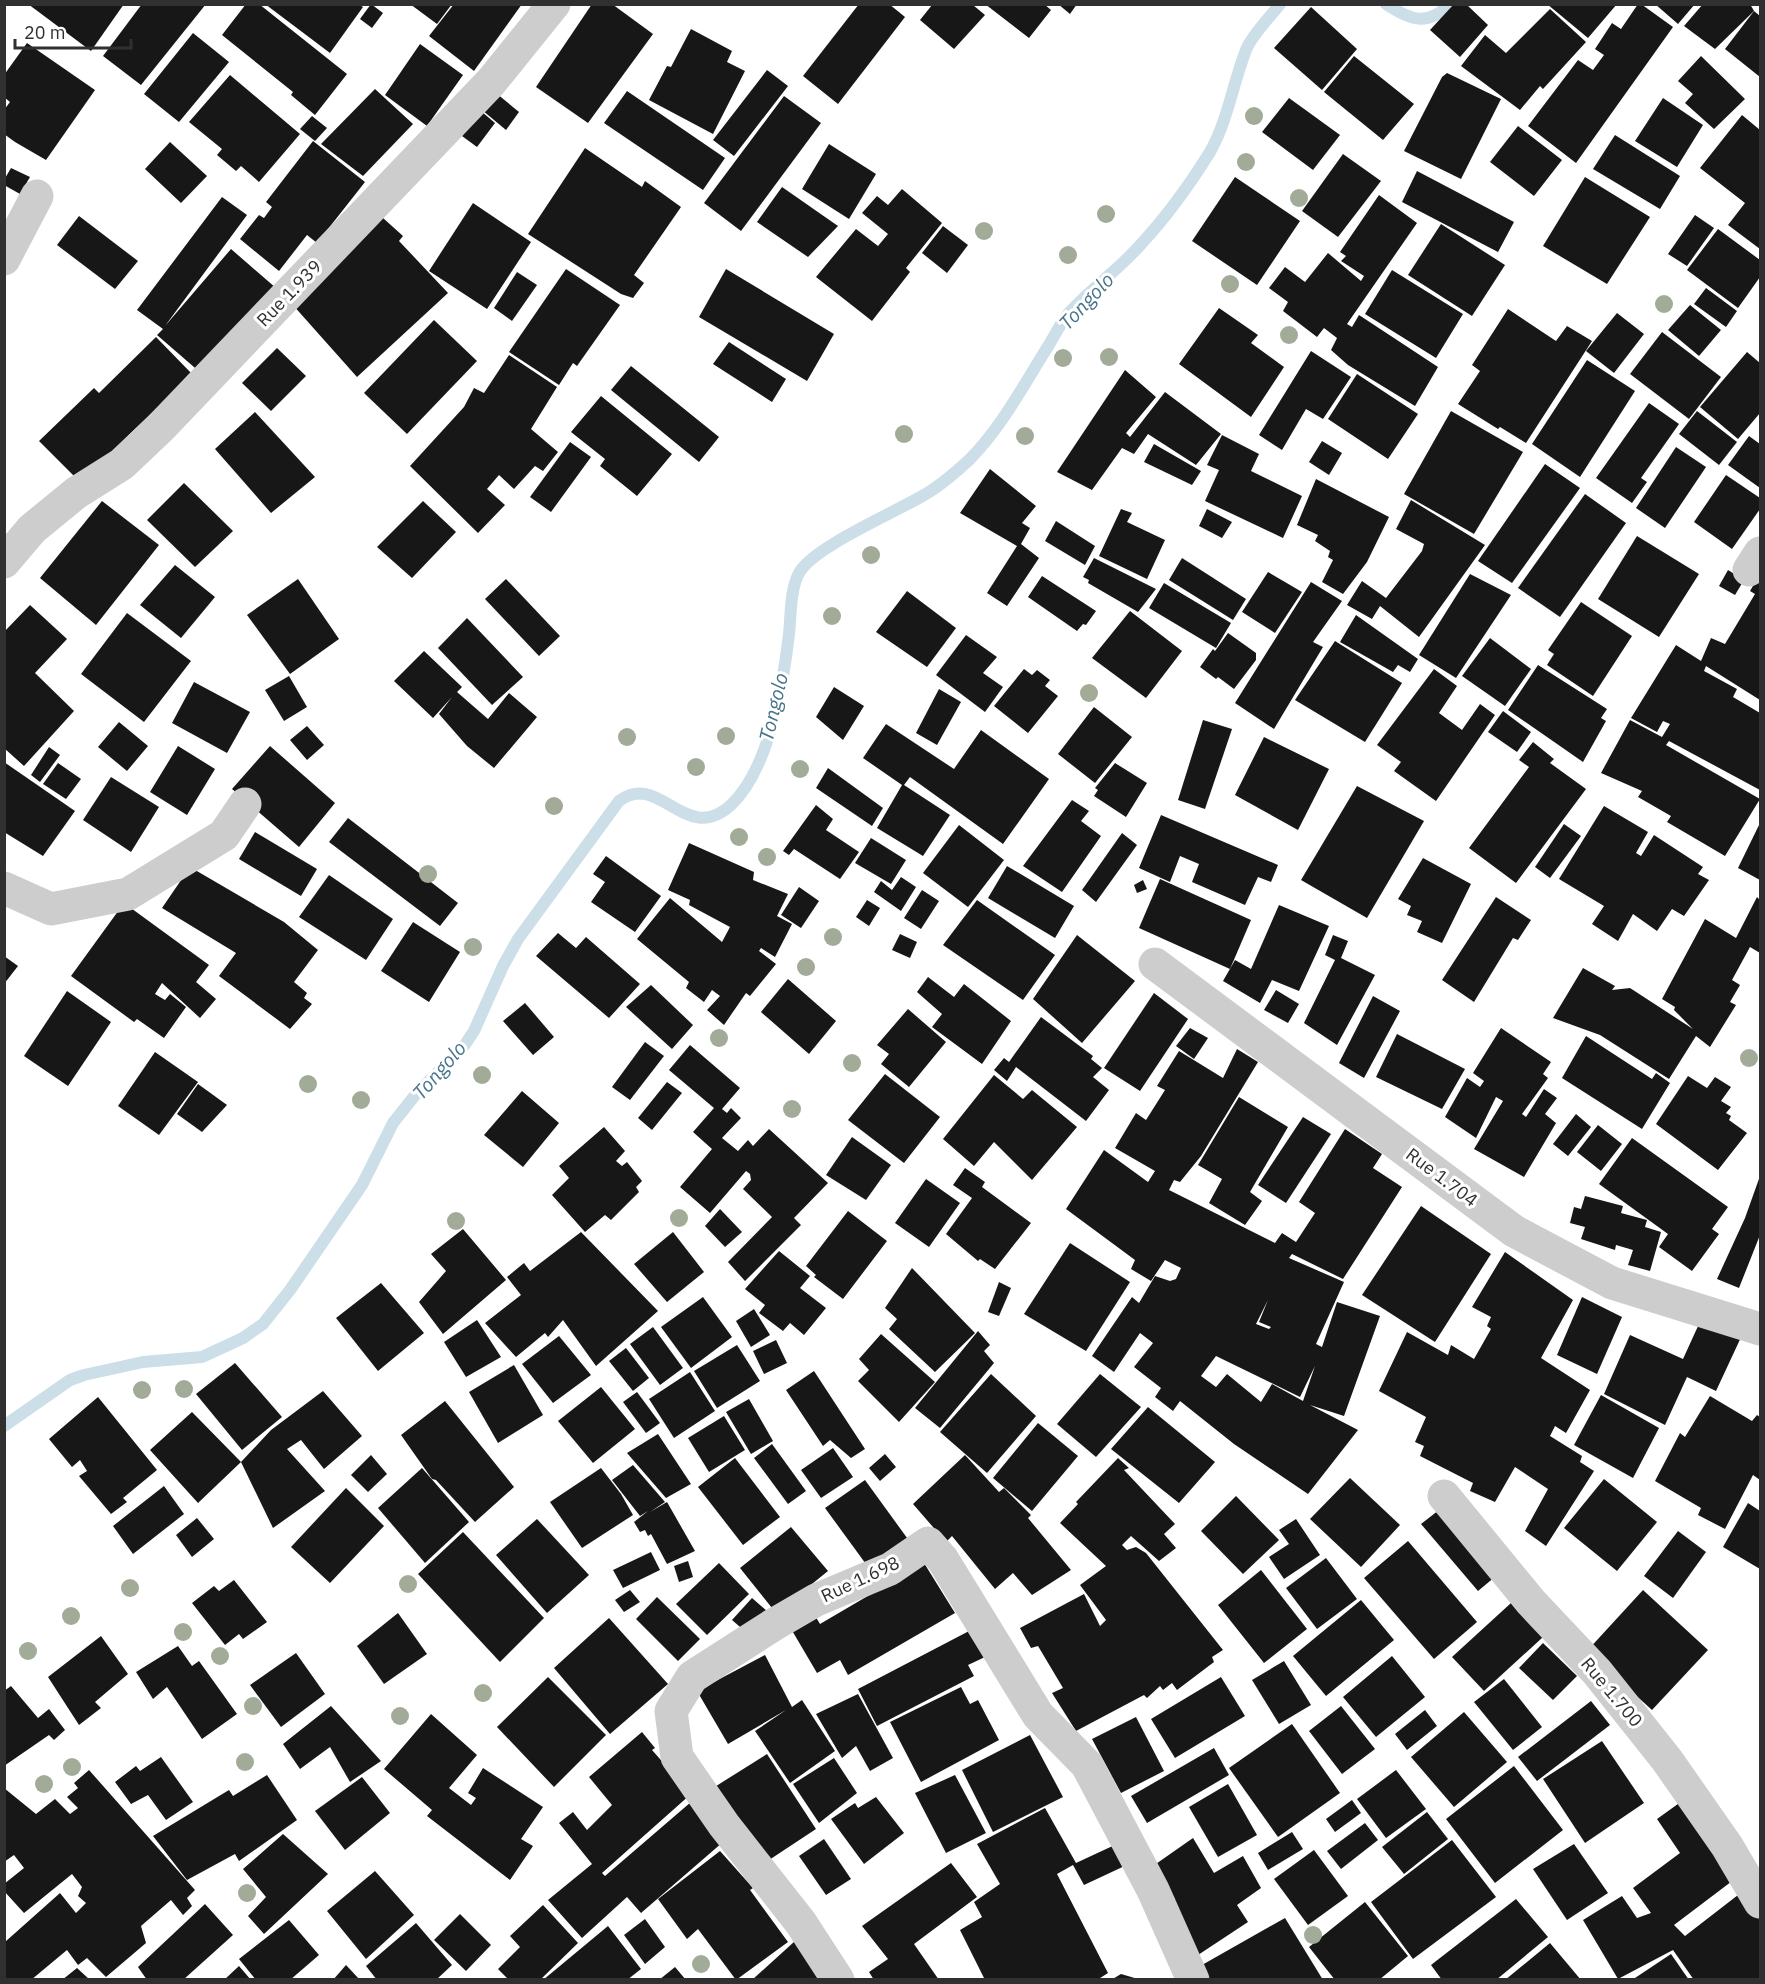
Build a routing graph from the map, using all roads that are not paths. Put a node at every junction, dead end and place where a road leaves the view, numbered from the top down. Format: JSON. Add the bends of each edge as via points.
{"nodes":[{"id":1,"x":555,"y":4,"type":"edge"},
{"id":2,"x":37,"y":196,"type":"dead end"},
{"id":3,"x":4,"y":259,"type":"edge"},
{"id":4,"x":4,"y":562,"type":"edge"},
{"id":5,"x":245,"y":804,"type":"dead end"},
{"id":6,"x":4,"y":888,"type":"edge"},
{"id":7,"x":1155,"y":964,"type":"dead end"},
{"id":8,"x":1761,"y":1329,"type":"edge"},
{"id":9,"x":1444,"y":1496,"type":"dead end"},
{"id":10,"x":1761,"y":1902,"type":"edge"},
{"id":11,"x":838,"y":1980,"type":"edge"},
{"id":12,"x":1193,"y":1980,"type":"edge"}],
"edges":[{"from":1,"to":4,"type":"street","name":"Rue 1.939","via":[[491,82],[160,428],[122,464],[76,493],[32,529]]},
{"from":2,"to":3,"type":"street"},
{"from":5,"to":6,"type":"street","via":[[224,835],[128,894],[51,909]]},
{"from":7,"to":8,"type":"street","name":"Rue 1.704","via":[[1514,1231],[1612,1283]]},
{"from":9,"to":10,"type":"street","name":"Rue 1.700","via":[[1531,1602],[1597,1672],[1667,1760]]},
{"from":11,"to":12,"type":"street","name":"Rue 1.698","via":[[801,1923],[724,1825],[677,1757],[670,1711],[692,1677],[816,1600],[890,1569],[928,1543],[943,1560],[1038,1715],[1087,1765],[1153,1890]]}]}
